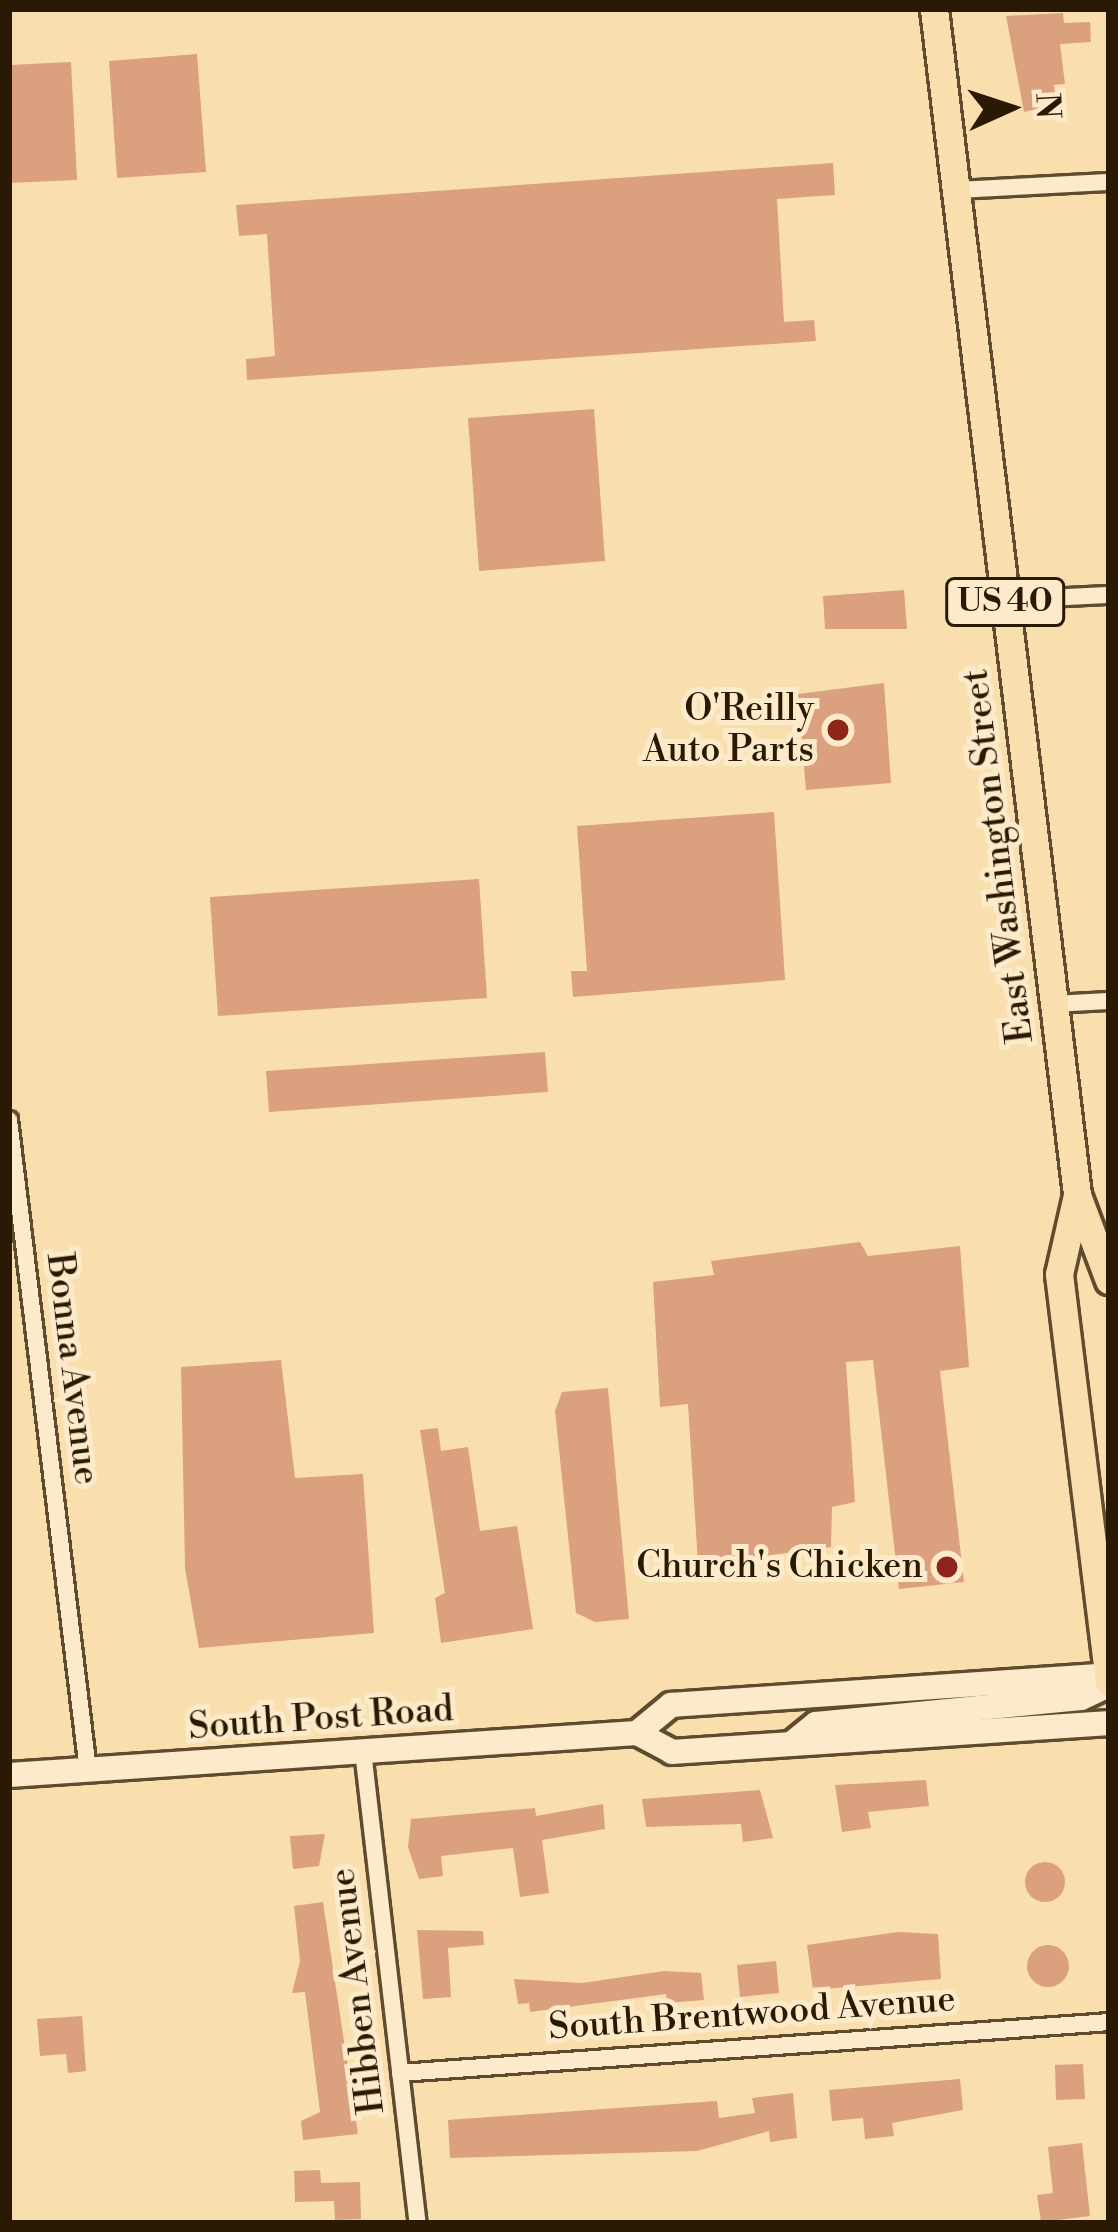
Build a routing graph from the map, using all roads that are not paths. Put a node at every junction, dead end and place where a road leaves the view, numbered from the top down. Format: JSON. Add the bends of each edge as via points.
{"nodes":[{"id":1,"x":934,"y":9,"type":"edge"},
{"id":2,"x":1109,"y":182,"type":"edge"},
{"id":3,"x":956,"y":190,"type":"junction"},
{"id":4,"x":1109,"y":595,"type":"edge"},
{"id":5,"x":1005,"y":601,"type":"junction"},
{"id":6,"x":1109,"y":1001,"type":"edge"},
{"id":7,"x":1052,"y":1004,"type":"junction"},
{"id":8,"x":9,"y":1120,"type":"edge"},
{"id":9,"x":1077,"y":1195,"type":"junction"},
{"id":10,"x":16,"y":1234,"type":"edge"},
{"id":11,"x":1109,"y":1280,"type":"edge"},
{"id":12,"x":1109,"y":1679,"type":"edge"},
{"id":13,"x":1109,"y":1723,"type":"edge"},
{"id":14,"x":637,"y":1733,"type":"junction"},
{"id":15,"x":791,"y":1744,"type":"junction"},
{"id":16,"x":363,"y":1751,"type":"junction"},
{"id":17,"x":88,"y":1770,"type":"junction"},
{"id":18,"x":9,"y":1775,"type":"edge"},
{"id":19,"x":1109,"y":2022,"type":"edge"},
{"id":20,"x":400,"y":2073,"type":"junction"},
{"id":21,"x":418,"y":2223,"type":"edge"}],
"edges":[{"from":1,"to":3,"type":"main road","name":"East Washington Street","number":"US 40"},
{"from":2,"to":3,"type":"street"},
{"from":3,"to":5,"type":"main road","name":"East Washington Street","number":"US 40"},
{"from":4,"to":5,"type":"street"},
{"from":5,"to":7,"type":"main road","name":"East Washington Street","number":"US 40"},
{"from":6,"to":7,"type":"street"},
{"from":7,"to":9,"type":"main road","name":"East Washington Street","number":"US 40"},
{"from":8,"to":10,"type":"street","name":"Bonna Avenue"},
{"from":9,"to":11,"type":"main road","name":"East Washington Street","number":"US 40"},
{"from":9,"to":12,"type":"main road","name":"East Washington Street","number":"US 40","via":[[1058,1274]]},
{"from":10,"to":17,"type":"street","name":"Bonna Avenue"},
{"from":12,"to":14,"type":"main road","name":"South Post Road","via":[[671,1705]]},
{"from":12,"to":15,"type":"main road","via":[[1081,1698],[816,1724]]},
{"from":13,"to":15,"type":"main road","name":"South Post Road"},
{"from":14,"to":15,"type":"main road","name":"South Post Road","via":[[672,1752]]},
{"from":14,"to":16,"type":"main road","name":"South Post Road"},
{"from":16,"to":17,"type":"main road","name":"South Post Road"},
{"from":16,"to":20,"type":"street","name":"Hibben Avenue"},
{"from":17,"to":18,"type":"main road","name":"South Post Road"},
{"from":19,"to":20,"type":"street","name":"South Brentwood Avenue"},
{"from":20,"to":21,"type":"street","name":"Hibben Avenue"}]}
